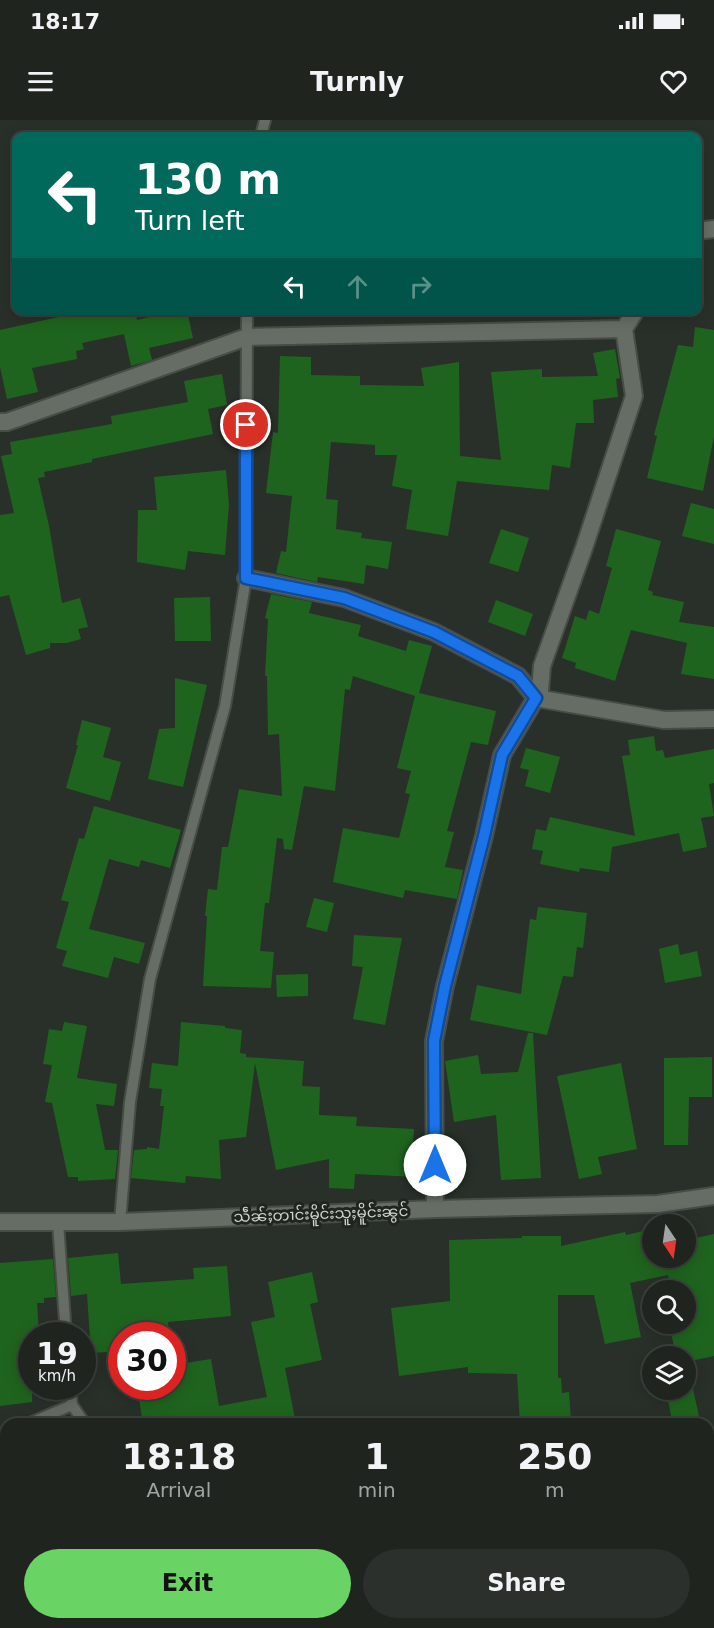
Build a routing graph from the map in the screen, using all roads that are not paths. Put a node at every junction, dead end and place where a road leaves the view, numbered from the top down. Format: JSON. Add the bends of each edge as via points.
{"nodes":[{"id":1,"x":247,"y":315,"type":"edge"},
{"id":2,"x":633,"y":315,"type":"edge"},
{"id":3,"x":624,"y":329,"type":"junction"},
{"id":4,"x":247,"y":337,"type":"junction"},
{"id":5,"x":0,"y":422,"type":"edge"},
{"id":6,"x":246,"y":578,"type":"junction"},
{"id":7,"x":536,"y":698,"type":"junction"},
{"id":8,"x":714,"y":719,"type":"edge"},
{"id":9,"x":714,"y":1196,"type":"edge"},
{"id":10,"x":435,"y":1209,"type":"junction"},
{"id":11,"x":0,"y":1222,"type":"edge"},
{"id":12,"x":57,"y":1222,"type":"junction"},
{"id":13,"x":120,"y":1222,"type":"junction"},
{"id":14,"x":65,"y":1322,"type":"edge"},
{"id":15,"x":71,"y":1400,"type":"edge"},
{"id":16,"x":72,"y":1405,"type":"junction"},
{"id":17,"x":42,"y":1418,"type":"edge"},
{"id":18,"x":81,"y":1418,"type":"edge"}],
"edges":[{"from":1,"to":4,"type":"lane"},
{"from":2,"to":3,"type":"street"},
{"from":3,"to":4,"type":"street"},
{"from":3,"to":7,"type":"street","via":[[634,396],[542,666]]},
{"from":4,"to":5,"type":"street"},
{"from":4,"to":6,"type":"lane"},
{"from":6,"to":7,"type":"street","via":[[344,598],[434,632],[518,676]]},
{"from":6,"to":13,"type":"lane","via":[[225,706],[150,979],[130,1102]]},
{"from":7,"to":8,"type":"street","via":[[664,720]]},
{"from":7,"to":10,"type":"street","via":[[502,755],[434,1041]]},
{"from":9,"to":10,"type":"street","name":"သဵၼ်ႈတၢင်းမိူင်းသူႈမိူင်းၼွင်","via":[[658,1204]]},
{"from":10,"to":13,"type":"street","name":"သဵၼ်ႈတၢင်းမိူင်းသူႈမိူင်းၼွင်"},
{"from":11,"to":12,"type":"street","name":"သဵၼ်ႈတၢင်းမိူင်းသူႈမိူင်းၼွင်"},
{"from":12,"to":13,"type":"street","name":"သဵၼ်ႈတၢင်းမိူင်းသူႈမိူင်းၼွင်"},
{"from":12,"to":14,"type":"lane"},
{"from":15,"to":16,"type":"lane"},
{"from":16,"to":17,"type":"lane"},
{"from":16,"to":18,"type":"lane"}]}
